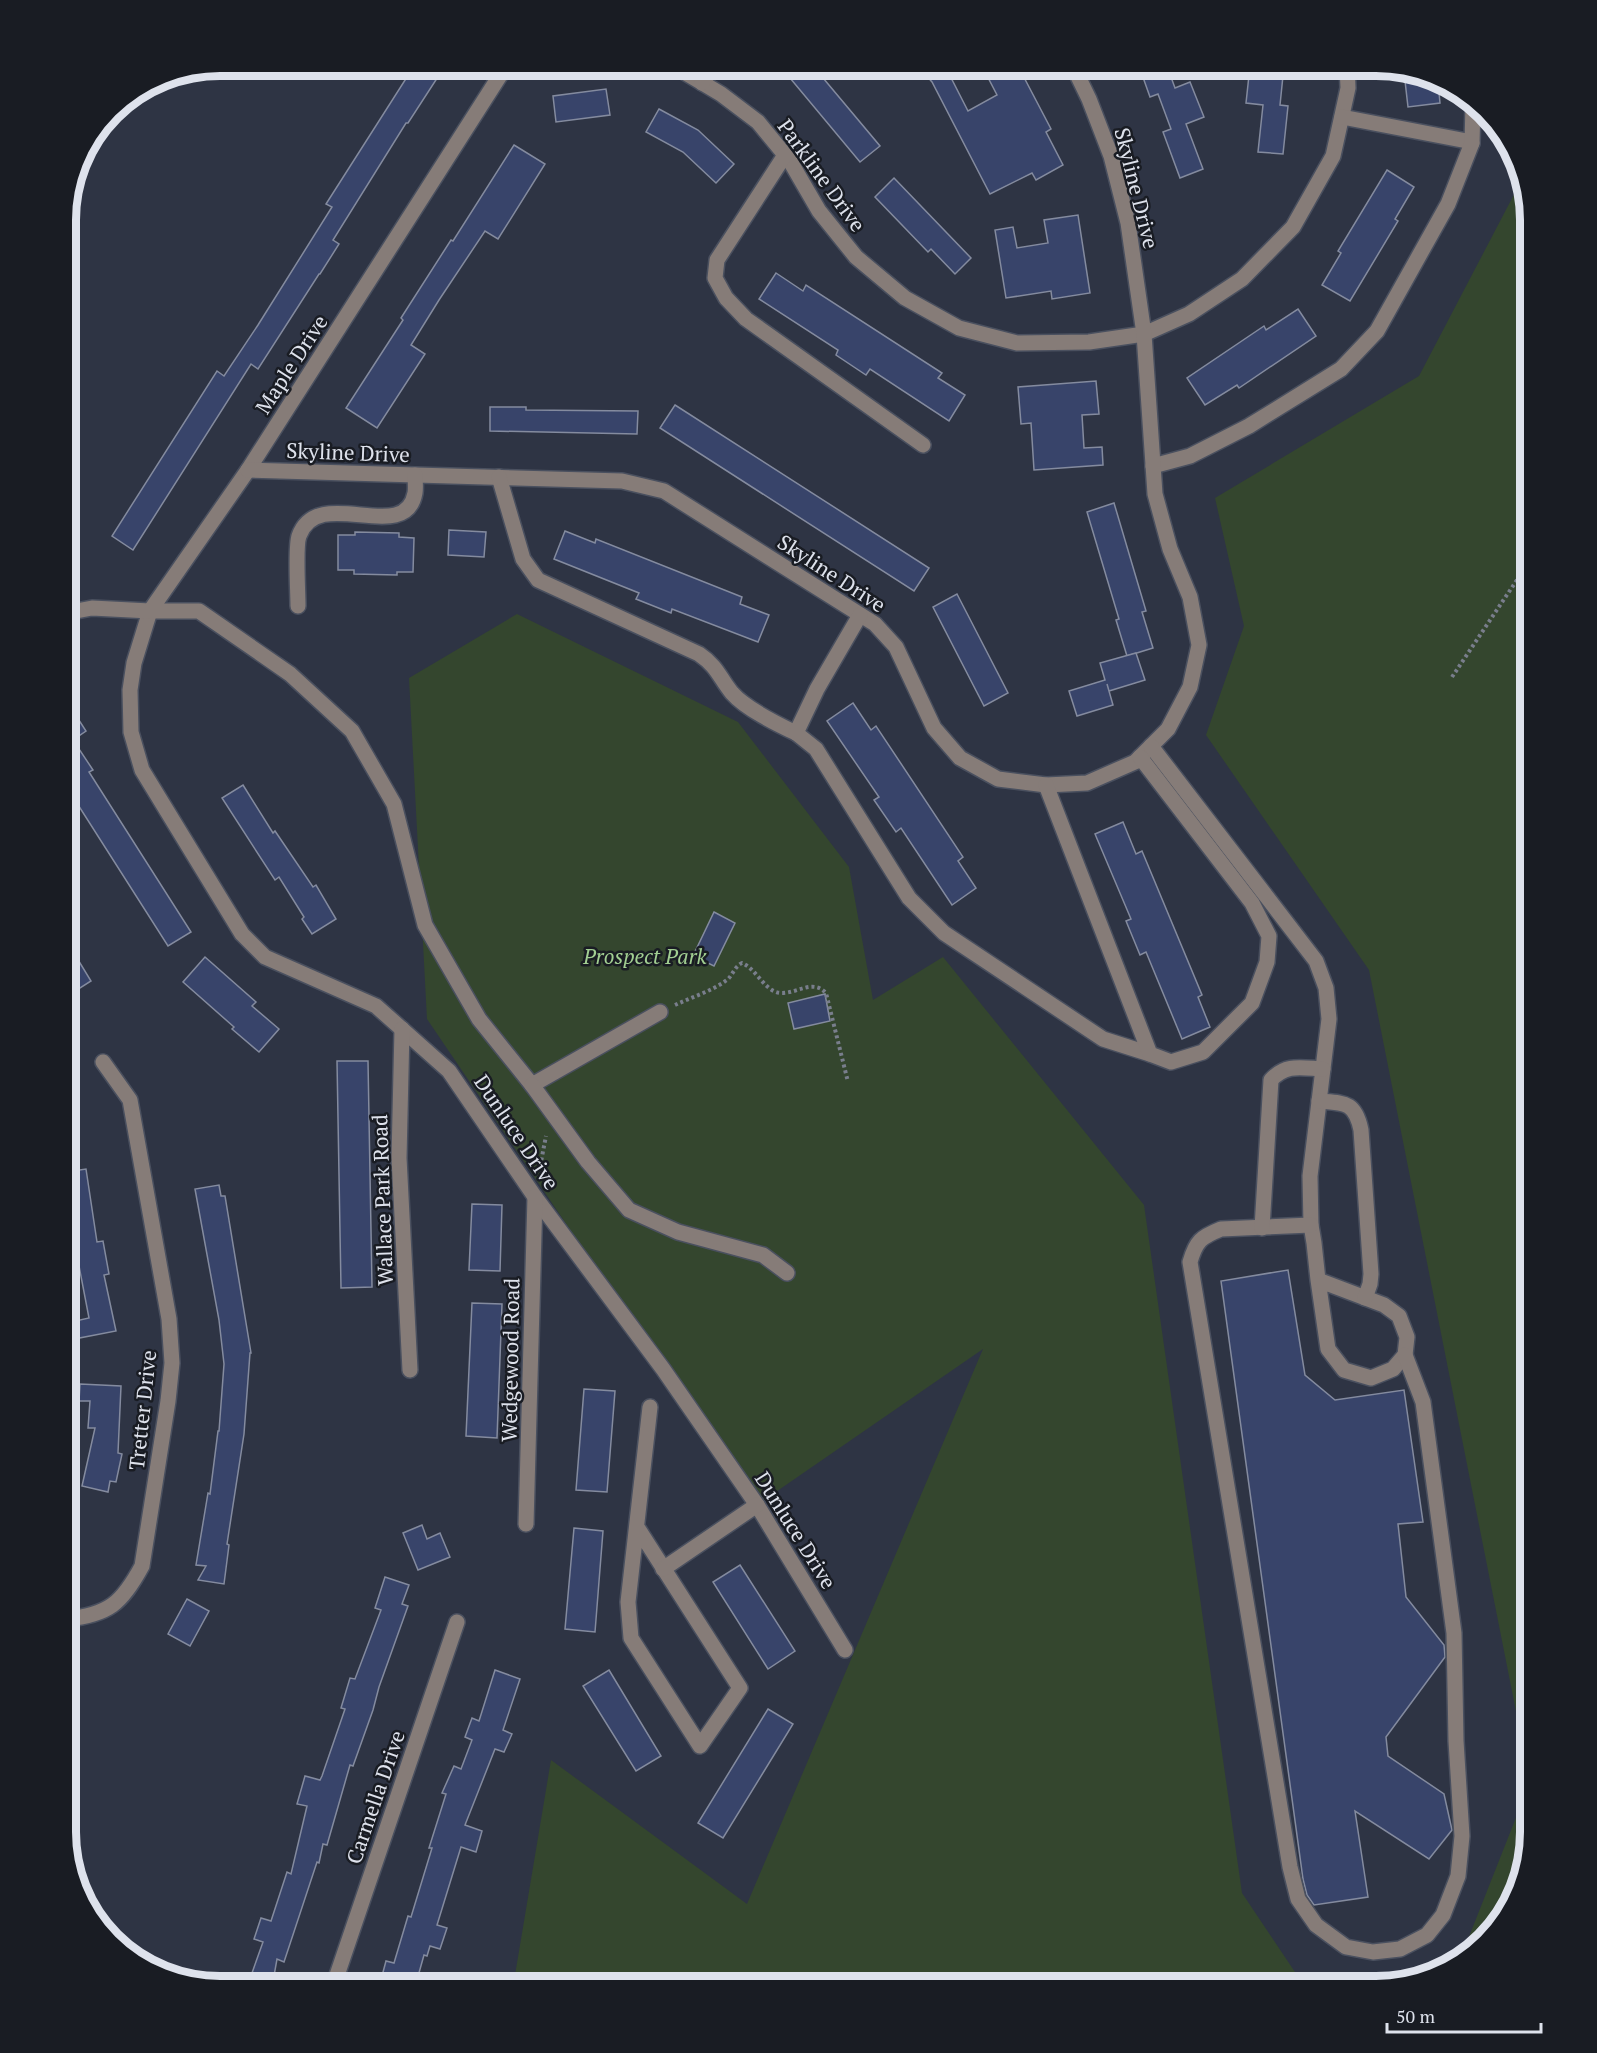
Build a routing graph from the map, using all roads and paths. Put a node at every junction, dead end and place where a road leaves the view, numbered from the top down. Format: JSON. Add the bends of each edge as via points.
{"nodes":[{"id":1,"x":499,"y":76,"type":"edge"},
{"id":2,"x":691,"y":76,"type":"edge"},
{"id":3,"x":707,"y":76,"type":"edge"},
{"id":4,"x":1078,"y":77,"type":"edge"},
{"id":5,"x":1347,"y":77,"type":"edge"},
{"id":6,"x":702,"y":83,"type":"junction"},
{"id":7,"x":1473,"y":114,"type":"edge"},
{"id":8,"x":1342,"y":117,"type":"junction"},
{"id":9,"x":1472,"y":143,"type":"junction"},
{"id":10,"x":785,"y":154,"type":"junction"},
{"id":11,"x":1144,"y":334,"type":"junction"},
{"id":12,"x":922,"y":445,"type":"dead end"},
{"id":13,"x":1153,"y":465,"type":"junction"},
{"id":14,"x":248,"y":470,"type":"junction"},
{"id":15,"x":415,"y":475,"type":"junction"},
{"id":16,"x":499,"y":477,"type":"junction"},
{"id":17,"x":1520,"y":576,"type":"edge"},
{"id":18,"x":298,"y":606,"type":"dead end"},
{"id":19,"x":77,"y":611,"type":"edge"},
{"id":20,"x":150,"y":611,"type":"junction"},
{"id":21,"x":860,"y":615,"type":"junction"},
{"id":22,"x":1452,"y":677,"type":"dead end"},
{"id":23,"x":130,"y":690,"type":"joint"},
{"id":24,"x":796,"y":733,"type":"junction"},
{"id":25,"x":1151,"y":746,"type":"junction"},
{"id":26,"x":1140,"y":757,"type":"junction"},
{"id":27,"x":1046,"y":785,"type":"junction"},
{"id":28,"x":660,"y":1012,"type":"joint"},
{"id":29,"x":402,"y":1029,"type":"junction"},
{"id":30,"x":1150,"y":1053,"type":"junction"},
{"id":31,"x":103,"y":1062,"type":"dead end"},
{"id":32,"x":1323,"y":1069,"type":"junction"},
{"id":33,"x":848,"y":1083,"type":"dead end"},
{"id":34,"x":532,"y":1085,"type":"junction"},
{"id":35,"x":1319,"y":1101,"type":"junction"},
{"id":36,"x":551,"y":1110,"type":"junction"},
{"id":37,"x":535,"y":1197,"type":"junction"},
{"id":38,"x":1311,"y":1225,"type":"junction"},
{"id":39,"x":1262,"y":1228,"type":"junction"},
{"id":40,"x":787,"y":1273,"type":"dead end"},
{"id":41,"x":1318,"y":1280,"type":"junction"},
{"id":42,"x":1365,"y":1298,"type":"junction"},
{"id":43,"x":1405,"y":1355,"type":"junction"},
{"id":44,"x":410,"y":1370,"type":"dead end"},
{"id":45,"x":650,"y":1407,"type":"dead end"},
{"id":46,"x":758,"y":1505,"type":"junction"},
{"id":47,"x":526,"y":1524,"type":"dead end"},
{"id":48,"x":637,"y":1527,"type":"junction"},
{"id":49,"x":663,"y":1569,"type":"junction"},
{"id":50,"x":76,"y":1618,"type":"edge"},
{"id":51,"x":457,"y":1622,"type":"dead end"},
{"id":52,"x":845,"y":1650,"type":"dead end"},
{"id":53,"x":337,"y":1976,"type":"edge"}],
"edges":[{"from":1,"to":14,"type":"street","name":"Maple Drive"},
{"from":2,"to":6,"type":"street","name":"Parkline Drive"},
{"from":3,"to":6,"type":"street"},
{"from":4,"to":11,"type":"street","name":"Skyline Drive","via":[[1111,156],[1128,223]]},
{"from":5,"to":8,"type":"street","name":"Parkline Drive"},
{"from":6,"to":10,"type":"street","name":"Parkline Drive","via":[[758,122]]},
{"from":7,"to":9,"type":"street"},
{"from":8,"to":9,"type":"street"},
{"from":8,"to":11,"type":"street","name":"Parkline Drive","via":[[1333,156],[1293,227],[1242,279],[1189,314]]},
{"from":9,"to":13,"type":"street","via":[[1448,204],[1377,331],[1341,369],[1249,426],[1190,456]]},
{"from":10,"to":11,"type":"street","name":"Parkline Drive","via":[[819,211],[856,257],[905,298],[959,328],[1017,343],[1089,342]]},
{"from":10,"to":12,"type":"street","via":[[717,260],[715,278],[726,298],[746,319]]},
{"from":11,"to":13,"type":"street","name":"Skyline Drive"},
{"from":13,"to":25,"type":"street","name":"Skyline Drive","via":[[1155,494],[1170,549],[1190,597],[1199,645],[1190,687],[1168,729]]},
{"from":14,"to":15,"type":"street","name":"Skyline Drive"},
{"from":14,"to":20,"type":"street","name":"Maple Drive"},
{"from":15,"to":16,"type":"street","name":"Skyline Drive"},
{"from":15,"to":18,"type":"street","via":[[415,495],[409,507],[397,516],[335,513],[320,514],[307,522],[298,538]]},
{"from":16,"to":21,"type":"street","name":"Skyline Drive","via":[[622,481],[664,491]]},
{"from":16,"to":24,"type":"street","via":[[523,558],[538,580],[699,654],[713,664],[733,695]]},
{"from":17,"to":22,"type":"path"},
{"from":19,"to":20,"type":"street"},
{"from":20,"to":23,"type":"street","name":"Maple Drive"},
{"from":20,"to":34,"type":"street","via":[[199,611],[290,674],[352,731],[394,804],[425,925],[479,1019]]},
{"from":21,"to":24,"type":"street"},
{"from":21,"to":27,"type":"street","name":"Skyline Drive","via":[[875,624],[896,647],[934,728],[960,758],[998,779]]},
{"from":23,"to":29,"type":"street","name":"Dunluce Drive","via":[[131,732],[142,770],[242,934],[265,957],[376,1006]]},
{"from":24,"to":30,"type":"street","via":[[816,749],[909,898],[944,933],[1103,1039]]},
{"from":25,"to":26,"type":"street","name":"Skyline Drive"},
{"from":25,"to":32,"type":"street","via":[[1316,961],[1326,988],[1329,1019]]},
{"from":26,"to":27,"type":"street","name":"Skyline Drive","via":[[1087,783]]},
{"from":26,"to":30,"type":"street","via":[[1251,903],[1269,936],[1267,962],[1252,1003],[1203,1052],[1171,1062]]},
{"from":27,"to":30,"type":"street"},
{"from":28,"to":33,"type":"path","via":[[719,985],[742,963],[773,991],[821,988],[826,993]]},
{"from":28,"to":34,"type":"street"},
{"from":29,"to":37,"type":"street","name":"Dunluce Drive","via":[[449,1071]]},
{"from":29,"to":44,"type":"street","name":"Wallace Park Road","via":[[399,1158]]},
{"from":31,"to":50,"type":"street","name":"Tretter Drive","via":[[130,1100],[169,1318],[172,1363],[142,1566],[130,1589],[113,1606]]},
{"from":32,"to":35,"type":"street"},
{"from":32,"to":39,"type":"street","via":[[1290,1068],[1279,1071],[1271,1080]]},
{"from":34,"to":36,"type":"street"},
{"from":35,"to":38,"type":"street","via":[[1310,1176]]},
{"from":35,"to":42,"type":"street","via":[[1344,1103],[1358,1117],[1371,1274]]},
{"from":36,"to":37,"type":"path"},
{"from":36,"to":40,"type":"street","via":[[629,1210],[678,1232],[763,1255]]},
{"from":37,"to":46,"type":"street","name":"Dunluce Drive"},
{"from":37,"to":47,"type":"street","name":"Wedgewood Road"},
{"from":38,"to":39,"type":"street"},
{"from":38,"to":41,"type":"street"},
{"from":39,"to":43,"type":"street","via":[[1221,1229],[1209,1234],[1195,1244],[1190,1262],[1298,1899],[1316,1925],[1346,1947],[1373,1952],[1400,1949],[1427,1935],[1443,1915],[1458,1876],[1462,1836],[1454,1633],[1423,1402]]},
{"from":41,"to":42,"type":"street"},
{"from":41,"to":43,"type":"street","via":[[1328,1349],[1344,1370],[1371,1378],[1393,1370]]},
{"from":42,"to":43,"type":"street","via":[[1399,1316],[1407,1337]]},
{"from":45,"to":48,"type":"street"},
{"from":46,"to":49,"type":"street"},
{"from":46,"to":52,"type":"street","name":"Dunluce Drive"},
{"from":48,"to":49,"type":"street"},
{"from":48,"to":49,"type":"street","via":[[628,1602],[631,1638],[700,1746],[740,1688]]},
{"from":51,"to":53,"type":"street","name":"Carmella Drive"}]}
